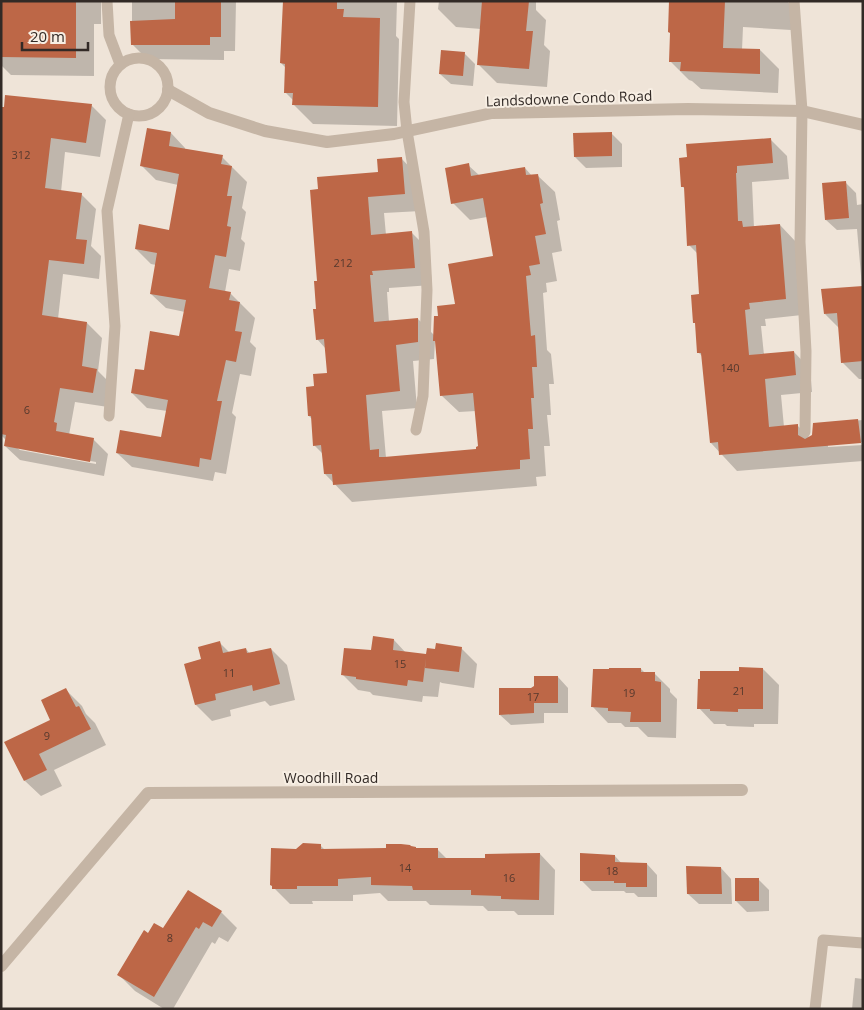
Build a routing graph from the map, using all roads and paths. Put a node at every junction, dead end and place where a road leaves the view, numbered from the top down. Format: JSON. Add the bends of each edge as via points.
{"nodes":[{"id":1,"x":107,"y":1,"type":"edge"},
{"id":2,"x":410,"y":1,"type":"edge"},
{"id":3,"x":794,"y":1,"type":"edge"},
{"id":4,"x":120,"y":64,"type":"junction"},
{"id":5,"x":168,"y":90,"type":"junction"},
{"id":6,"x":802,"y":111,"type":"junction"},
{"id":7,"x":129,"y":114,"type":"junction"},
{"id":8,"x":863,"y":125,"type":"edge"},
{"id":9,"x":407,"y":131,"type":"junction"},
{"id":10,"x":110,"y":416,"type":"dead end"},
{"id":11,"x":416,"y":430,"type":"dead end"},
{"id":12,"x":805,"y":432,"type":"dead end"},
{"id":13,"x":742,"y":790,"type":"dead end"},
{"id":14,"x":863,"y":943,"type":"edge"},
{"id":15,"x":1,"y":966,"type":"edge"},
{"id":16,"x":815,"y":1009,"type":"edge"}],
"edges":[{"from":1,"to":4,"type":"lane","via":[[109,35]]},
{"from":2,"to":9,"type":"lane","via":[[404,102]]},
{"from":3,"to":6,"type":"lane"},
{"from":4,"to":5,"type":"lane","via":[[133,58],[146,58],[158,65],[166,76]]},
{"from":4,"to":7,"type":"lane","via":[[110,85],[112,97],[118,107]]},
{"from":5,"to":7,"type":"lane","via":[[154,111],[142,116]]},
{"from":5,"to":9,"type":"street","name":"Landsdowne Condo Road","via":[[209,114],[265,131],[327,142]]},
{"from":6,"to":8,"type":"street","name":"Landsdowne Condo Road"},
{"from":6,"to":9,"type":"street","name":"Landsdowne Condo Road","via":[[688,108],[492,114]]},
{"from":6,"to":12,"type":"lane","via":[[800,242],[806,351]]},
{"from":7,"to":10,"type":"lane","via":[[107,211],[115,326]]},
{"from":9,"to":11,"type":"lane","via":[[424,232],[427,290],[423,396]]},
{"from":13,"to":15,"type":"street","name":"Woodhill Road","via":[[148,792]]},
{"from":14,"to":16,"type":"lane","via":[[823,940]]}]}
